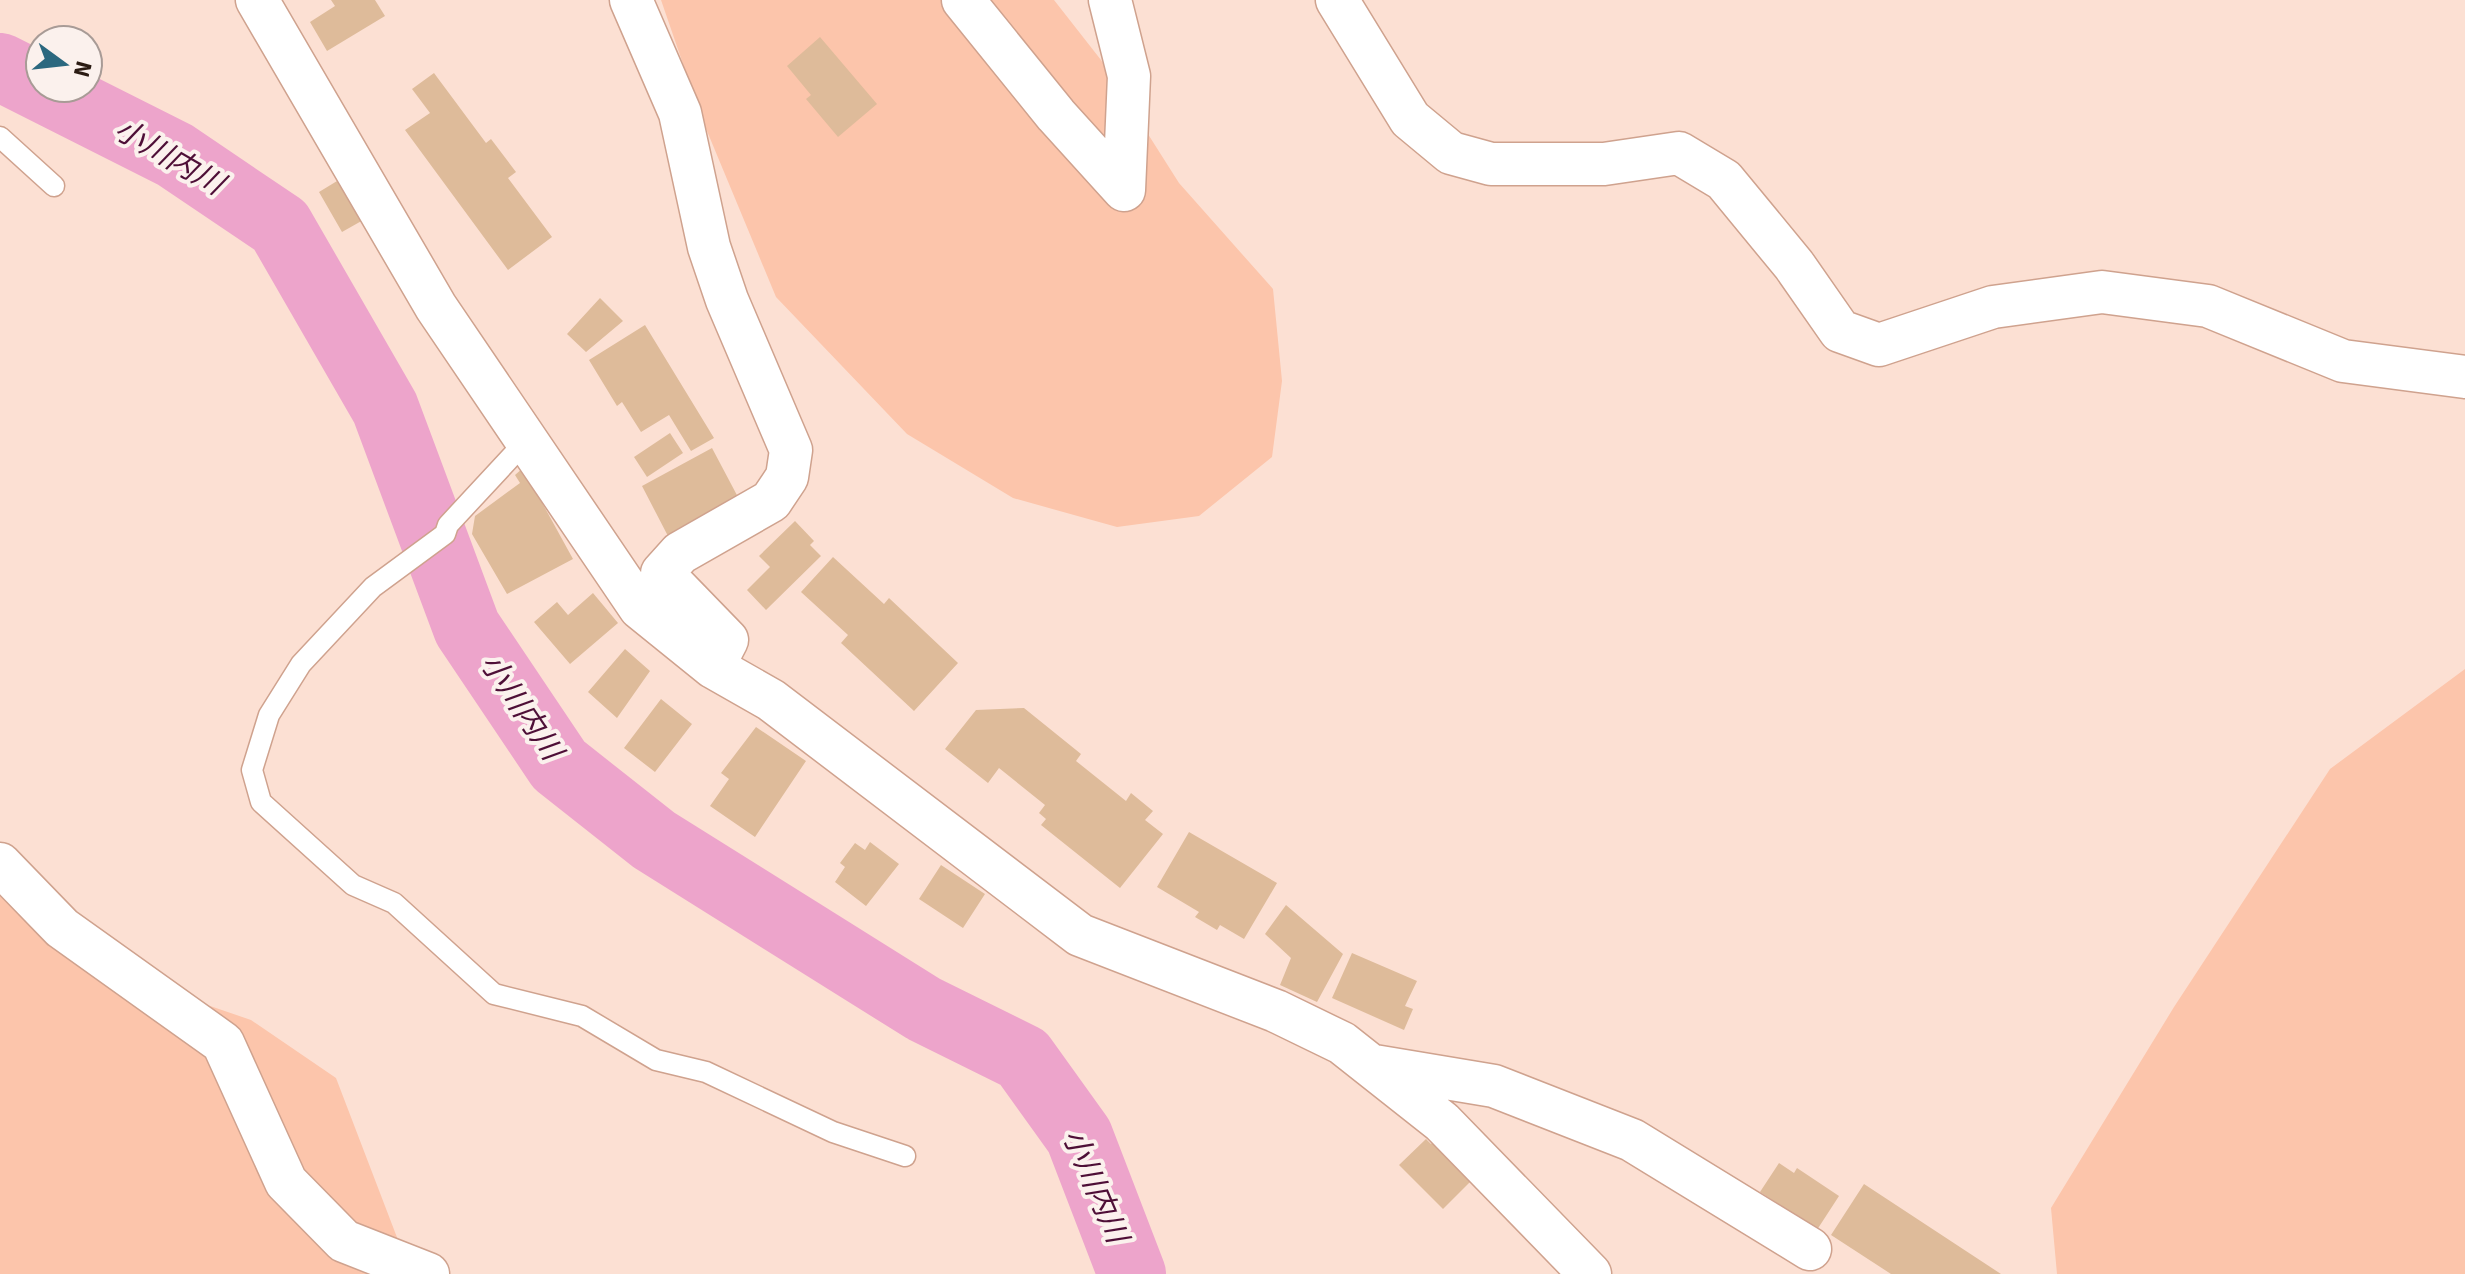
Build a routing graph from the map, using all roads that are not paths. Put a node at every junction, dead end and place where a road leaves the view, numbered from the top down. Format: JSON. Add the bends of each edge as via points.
{"nodes":[{"id":1,"x":257,"y":0,"type":"edge"},
{"id":2,"x":631,"y":0,"type":"edge"},
{"id":3,"x":963,"y":0,"type":"edge"},
{"id":4,"x":1110,"y":0,"type":"edge"},
{"id":5,"x":1337,"y":0,"type":"edge"},
{"id":6,"x":0,"y":137,"type":"edge"},
{"id":7,"x":54,"y":186,"type":"dead end"},
{"id":8,"x":2465,"y":377,"type":"edge"},
{"id":9,"x":526,"y":441,"type":"junction"},
{"id":10,"x":713,"y":667,"type":"junction"},
{"id":11,"x":0,"y":864,"type":"edge"},
{"id":12,"x":1369,"y":1065,"type":"junction"},
{"id":13,"x":905,"y":1156,"type":"dead end"},
{"id":14,"x":1810,"y":1249,"type":"dead end"},
{"id":15,"x":428,"y":1274,"type":"edge"},
{"id":16,"x":1590,"y":1274,"type":"edge"}],
"edges":[{"from":1,"to":9,"type":"street","via":[[436,307]]},
{"from":2,"to":10,"type":"street","via":[[680,113],[709,247],[727,300],[791,450],[787,477],[771,501],[680,553],[662,573],[727,640]]},
{"from":3,"to":4,"type":"street","via":[[1124,190],[1129,76]]},
{"from":5,"to":8,"type":"street","via":[[1410,119],[1451,153],[1491,164],[1604,164],[1679,153],[1724,180],[1840,331],[1879,345],[1993,307],[2102,292],[2208,306],[2343,361]]},
{"from":6,"to":7,"type":"lane"},
{"from":9,"to":10,"type":"street","via":[[640,608]]},
{"from":9,"to":13,"type":"lane","via":[[445,534],[373,587],[301,664],[269,715],[252,770],[261,802],[353,885],[394,903],[494,994],[582,1016],[656,1060],[706,1072],[833,1132]]},
{"from":10,"to":12,"type":"street","via":[[771,700],[1080,935],[1276,1011],[1342,1043]]},
{"from":11,"to":15,"type":"street","via":[[62,928],[223,1043],[286,1182],[344,1241]]},
{"from":12,"to":14,"type":"street","via":[[1494,1086],[1632,1140]]},
{"from":12,"to":16,"type":"street","via":[[1442,1122]]}]}
